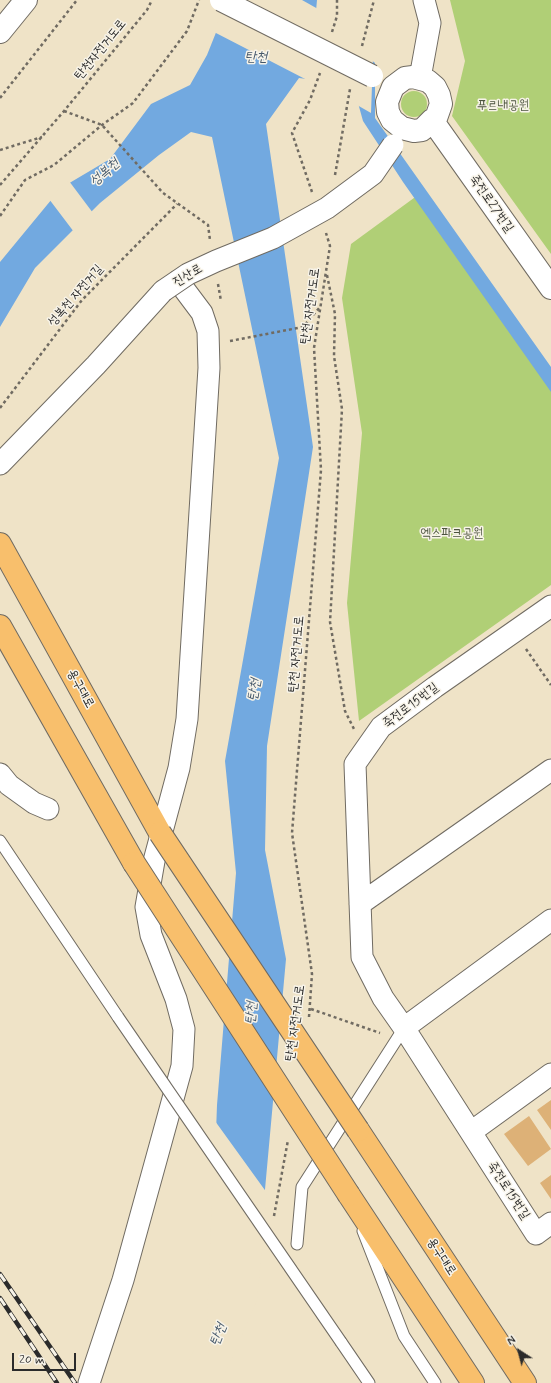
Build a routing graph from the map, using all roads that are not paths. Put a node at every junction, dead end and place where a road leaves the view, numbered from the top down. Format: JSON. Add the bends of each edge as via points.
{"nodes":[{"id":1,"x":26,"y":0,"type":"edge"},
{"id":2,"x":221,"y":0,"type":"edge"},
{"id":3,"x":424,"y":0,"type":"edge"},
{"id":4,"x":0,"y":32,"type":"edge"},
{"id":5,"x":420,"y":78,"type":"junction"},
{"id":6,"x":393,"y":87,"type":"junction"},
{"id":7,"x":432,"y":120,"type":"junction"},
{"id":8,"x":398,"y":137,"type":"junction"},
{"id":9,"x":170,"y":286,"type":"junction"},
{"id":10,"x":551,"y":288,"type":"edge"},
{"id":11,"x":0,"y":464,"type":"edge"},
{"id":12,"x":0,"y":544,"type":"edge"},
{"id":13,"x":551,"y":606,"type":"edge"},
{"id":14,"x":0,"y":626,"type":"edge"},
{"id":15,"x":551,"y":770,"type":"edge"},
{"id":16,"x":0,"y":774,"type":"edge"},
{"id":17,"x":48,"y":809,"type":"dead end"},
{"id":18,"x":0,"y":842,"type":"edge"},
{"id":19,"x":360,"y":904,"type":"junction"},
{"id":20,"x":551,"y":920,"type":"edge"},
{"id":21,"x":404,"y":1028,"type":"junction"},
{"id":22,"x":551,"y":1074,"type":"edge"},
{"id":23,"x":471,"y":1132,"type":"junction"},
{"id":24,"x":349,"y":1195,"type":"junction"},
{"id":25,"x":551,"y":1223,"type":"edge"},
{"id":26,"x":297,"y":1244,"type":"dead end"},
{"id":27,"x":89,"y":1383,"type":"edge"},
{"id":28,"x":370,"y":1383,"type":"edge"},
{"id":29,"x":435,"y":1383,"type":"edge"},
{"id":30,"x":473,"y":1383,"type":"edge"},
{"id":31,"x":525,"y":1383,"type":"edge"}],
"edges":[{"from":1,"to":4,"type":"street"},
{"from":2,"to":6,"type":"street","bridge":true},
{"from":3,"to":5,"type":"street","via":[[430,23]]},
{"from":5,"to":6,"type":"street","via":[[405,78]]},
{"from":5,"to":7,"type":"street","via":[[435,87],[439,95],[440,113]]},
{"from":6,"to":8,"type":"street","via":[[386,102]]},
{"from":7,"to":8,"type":"street","via":[[422,130]]},
{"from":7,"to":10,"type":"street","name":"죽전로27번길"},
{"from":8,"to":9,"type":"street","name":"진산로","bridge":true,"via":[[373,174],[327,208],[273,238],[216,261]]},
{"from":9,"to":11,"type":"street","name":"진산로"},
{"from":9,"to":27,"type":"street","via":[[202,313],[208,331],[209,368],[187,719],[146,907],[151,935],[176,999],[184,1029],[182,1066],[123,1280]]},
{"from":12,"to":31,"type":"main road","name":"용구대로","bridge":true,"via":[[160,833]]},
{"from":13,"to":19,"type":"street","name":"죽전로15번길","via":[[381,728],[355,764]]},
{"from":14,"to":24,"type":"main road","bridge":true,"via":[[134,863]]},
{"from":15,"to":19,"type":"street"},
{"from":16,"to":17,"type":"street","via":[[34,803]]},
{"from":18,"to":28,"type":"lane","bridge":true},
{"from":19,"to":21,"type":"street","name":"죽전로15번길","via":[[362,957],[383,998]]},
{"from":20,"to":21,"type":"street"},
{"from":21,"to":23,"type":"street","name":"죽전로15번길"},
{"from":21,"to":26,"type":"lane","via":[[302,1187]]},
{"from":22,"to":23,"type":"street"},
{"from":23,"to":25,"type":"street","name":"죽전로15번길","via":[[536,1234]]},
{"from":24,"to":29,"type":"lane","via":[[404,1336]]},
{"from":24,"to":30,"type":"main road"}]}
